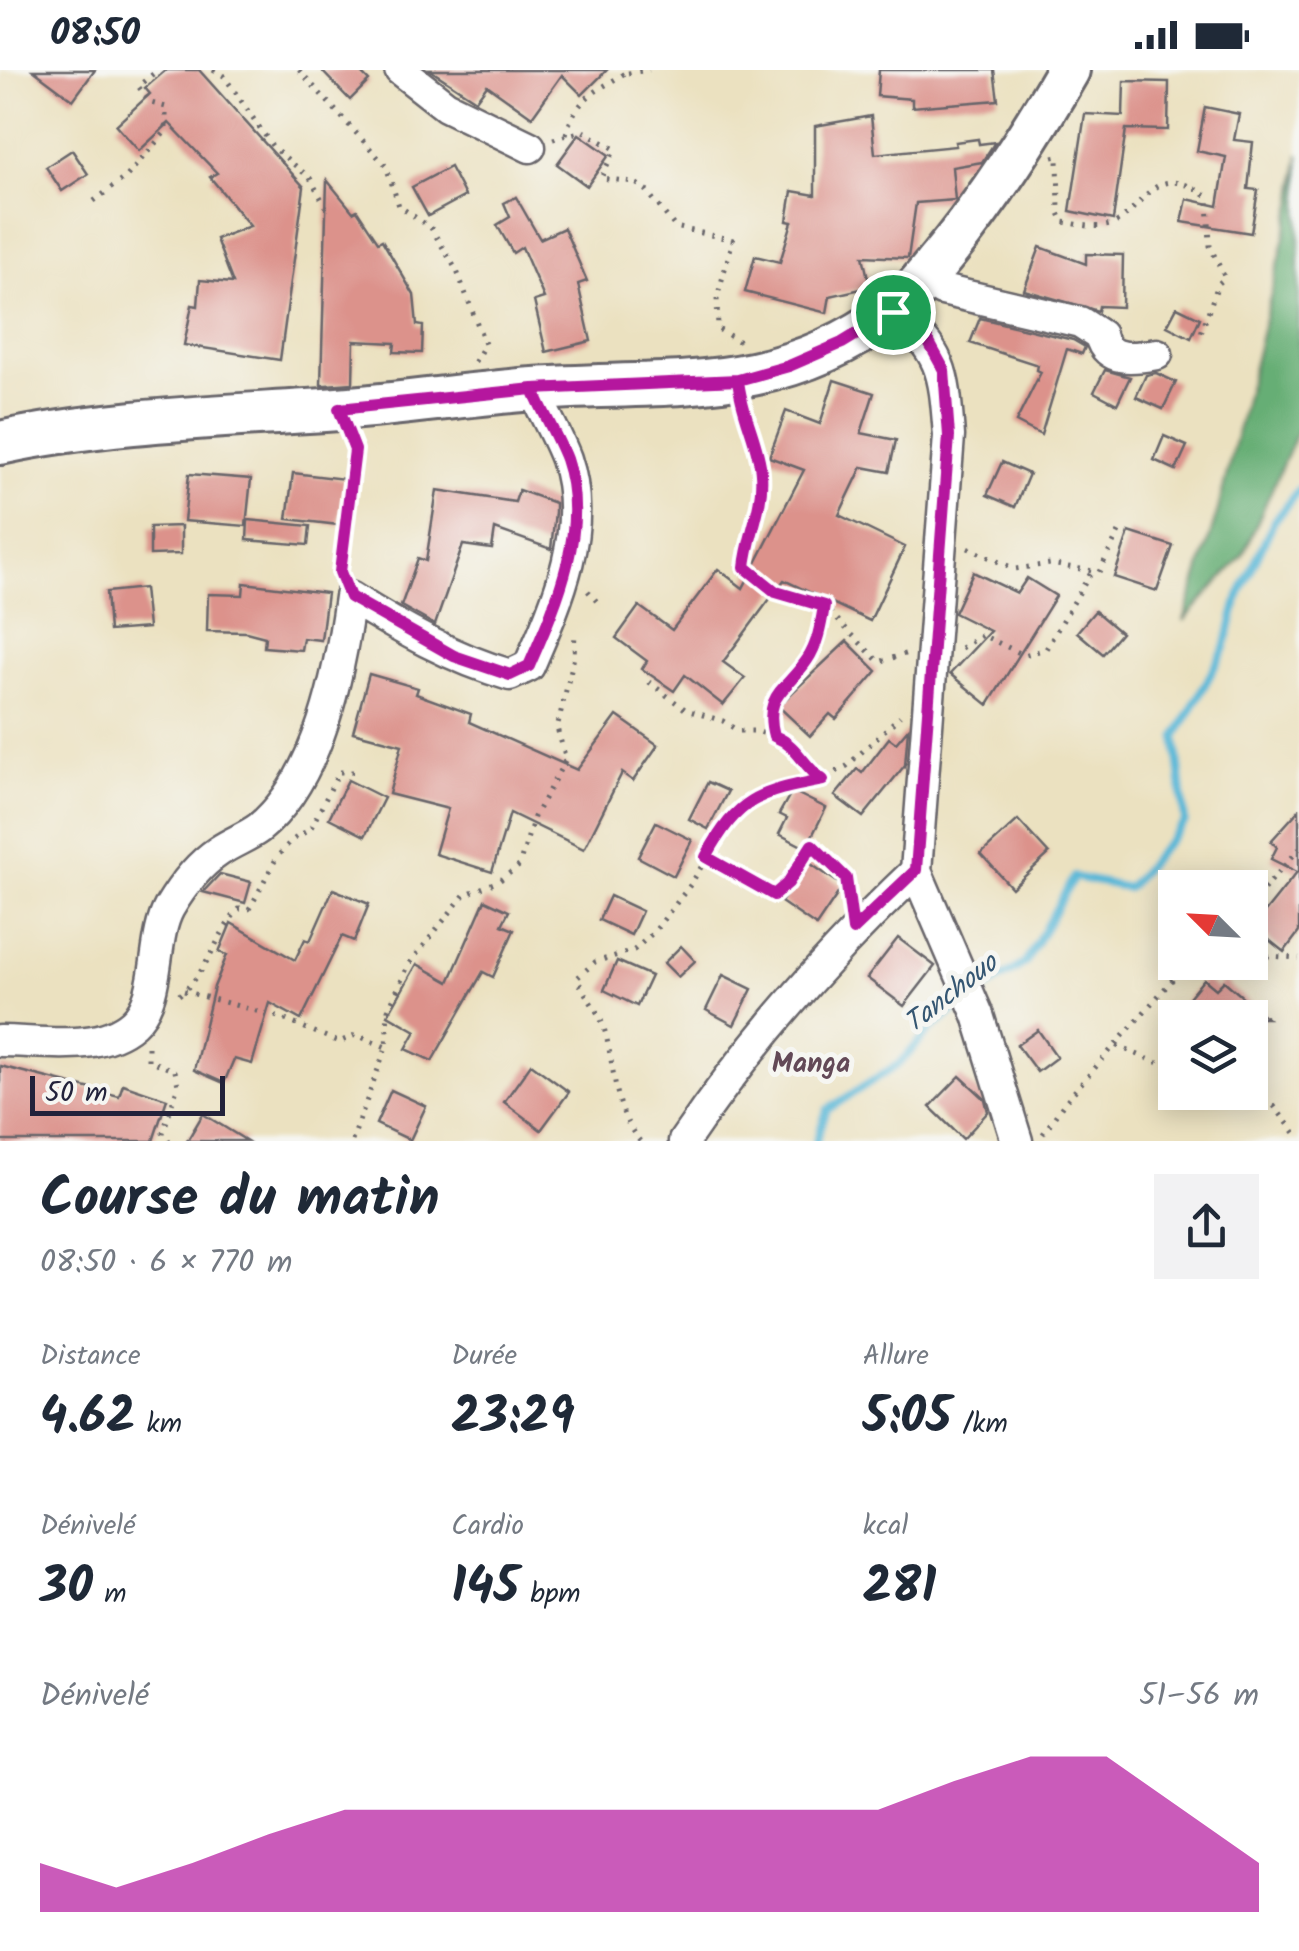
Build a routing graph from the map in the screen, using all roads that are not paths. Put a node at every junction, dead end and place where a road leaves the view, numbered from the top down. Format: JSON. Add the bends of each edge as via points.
{"nodes":[{"id":1,"x":400,"y":70,"type":"edge"},
{"id":2,"x":1068,"y":70,"type":"edge"},
{"id":3,"x":530,"y":147,"type":"road end"},
{"id":4,"x":923,"y":279,"type":"junction"},
{"id":5,"x":893,"y":312,"type":"junction"},
{"id":6,"x":1157,"y":354,"type":"dead end"},
{"id":7,"x":533,"y":389,"type":"junction"},
{"id":8,"x":0,"y":443,"type":"edge"},
{"id":9,"x":916,"y":870,"type":"junction"},
{"id":10,"x":0,"y":1041,"type":"edge"},
{"id":11,"x":684,"y":1141,"type":"edge"},
{"id":12,"x":1017,"y":1141,"type":"edge"}],
"edges":[{"from":1,"to":3,"type":"street","via":[[446,106]]},
{"from":2,"to":4,"type":"street","via":[[977,214]]},
{"from":4,"to":5,"type":"street"},
{"from":4,"to":6,"type":"street","via":[[942,290],[1080,322],[1114,355]]},
{"from":5,"to":7,"type":"street","via":[[842,343],[738,380]]},
{"from":5,"to":9,"type":"street","via":[[927,339],[944,370],[949,436]]},
{"from":7,"to":8,"type":"street","via":[[157,419]]},
{"from":7,"to":10,"type":"street","via":[[565,458],[577,520],[529,666],[510,675],[480,666],[350,597],[342,658],[303,770],[280,808],[219,851],[180,890],[158,935],[147,998],[135,1022],[102,1042]]},
{"from":9,"to":11,"type":"street","via":[[853,930],[738,1062]]},
{"from":9,"to":12,"type":"street","via":[[978,1015]]}]}
